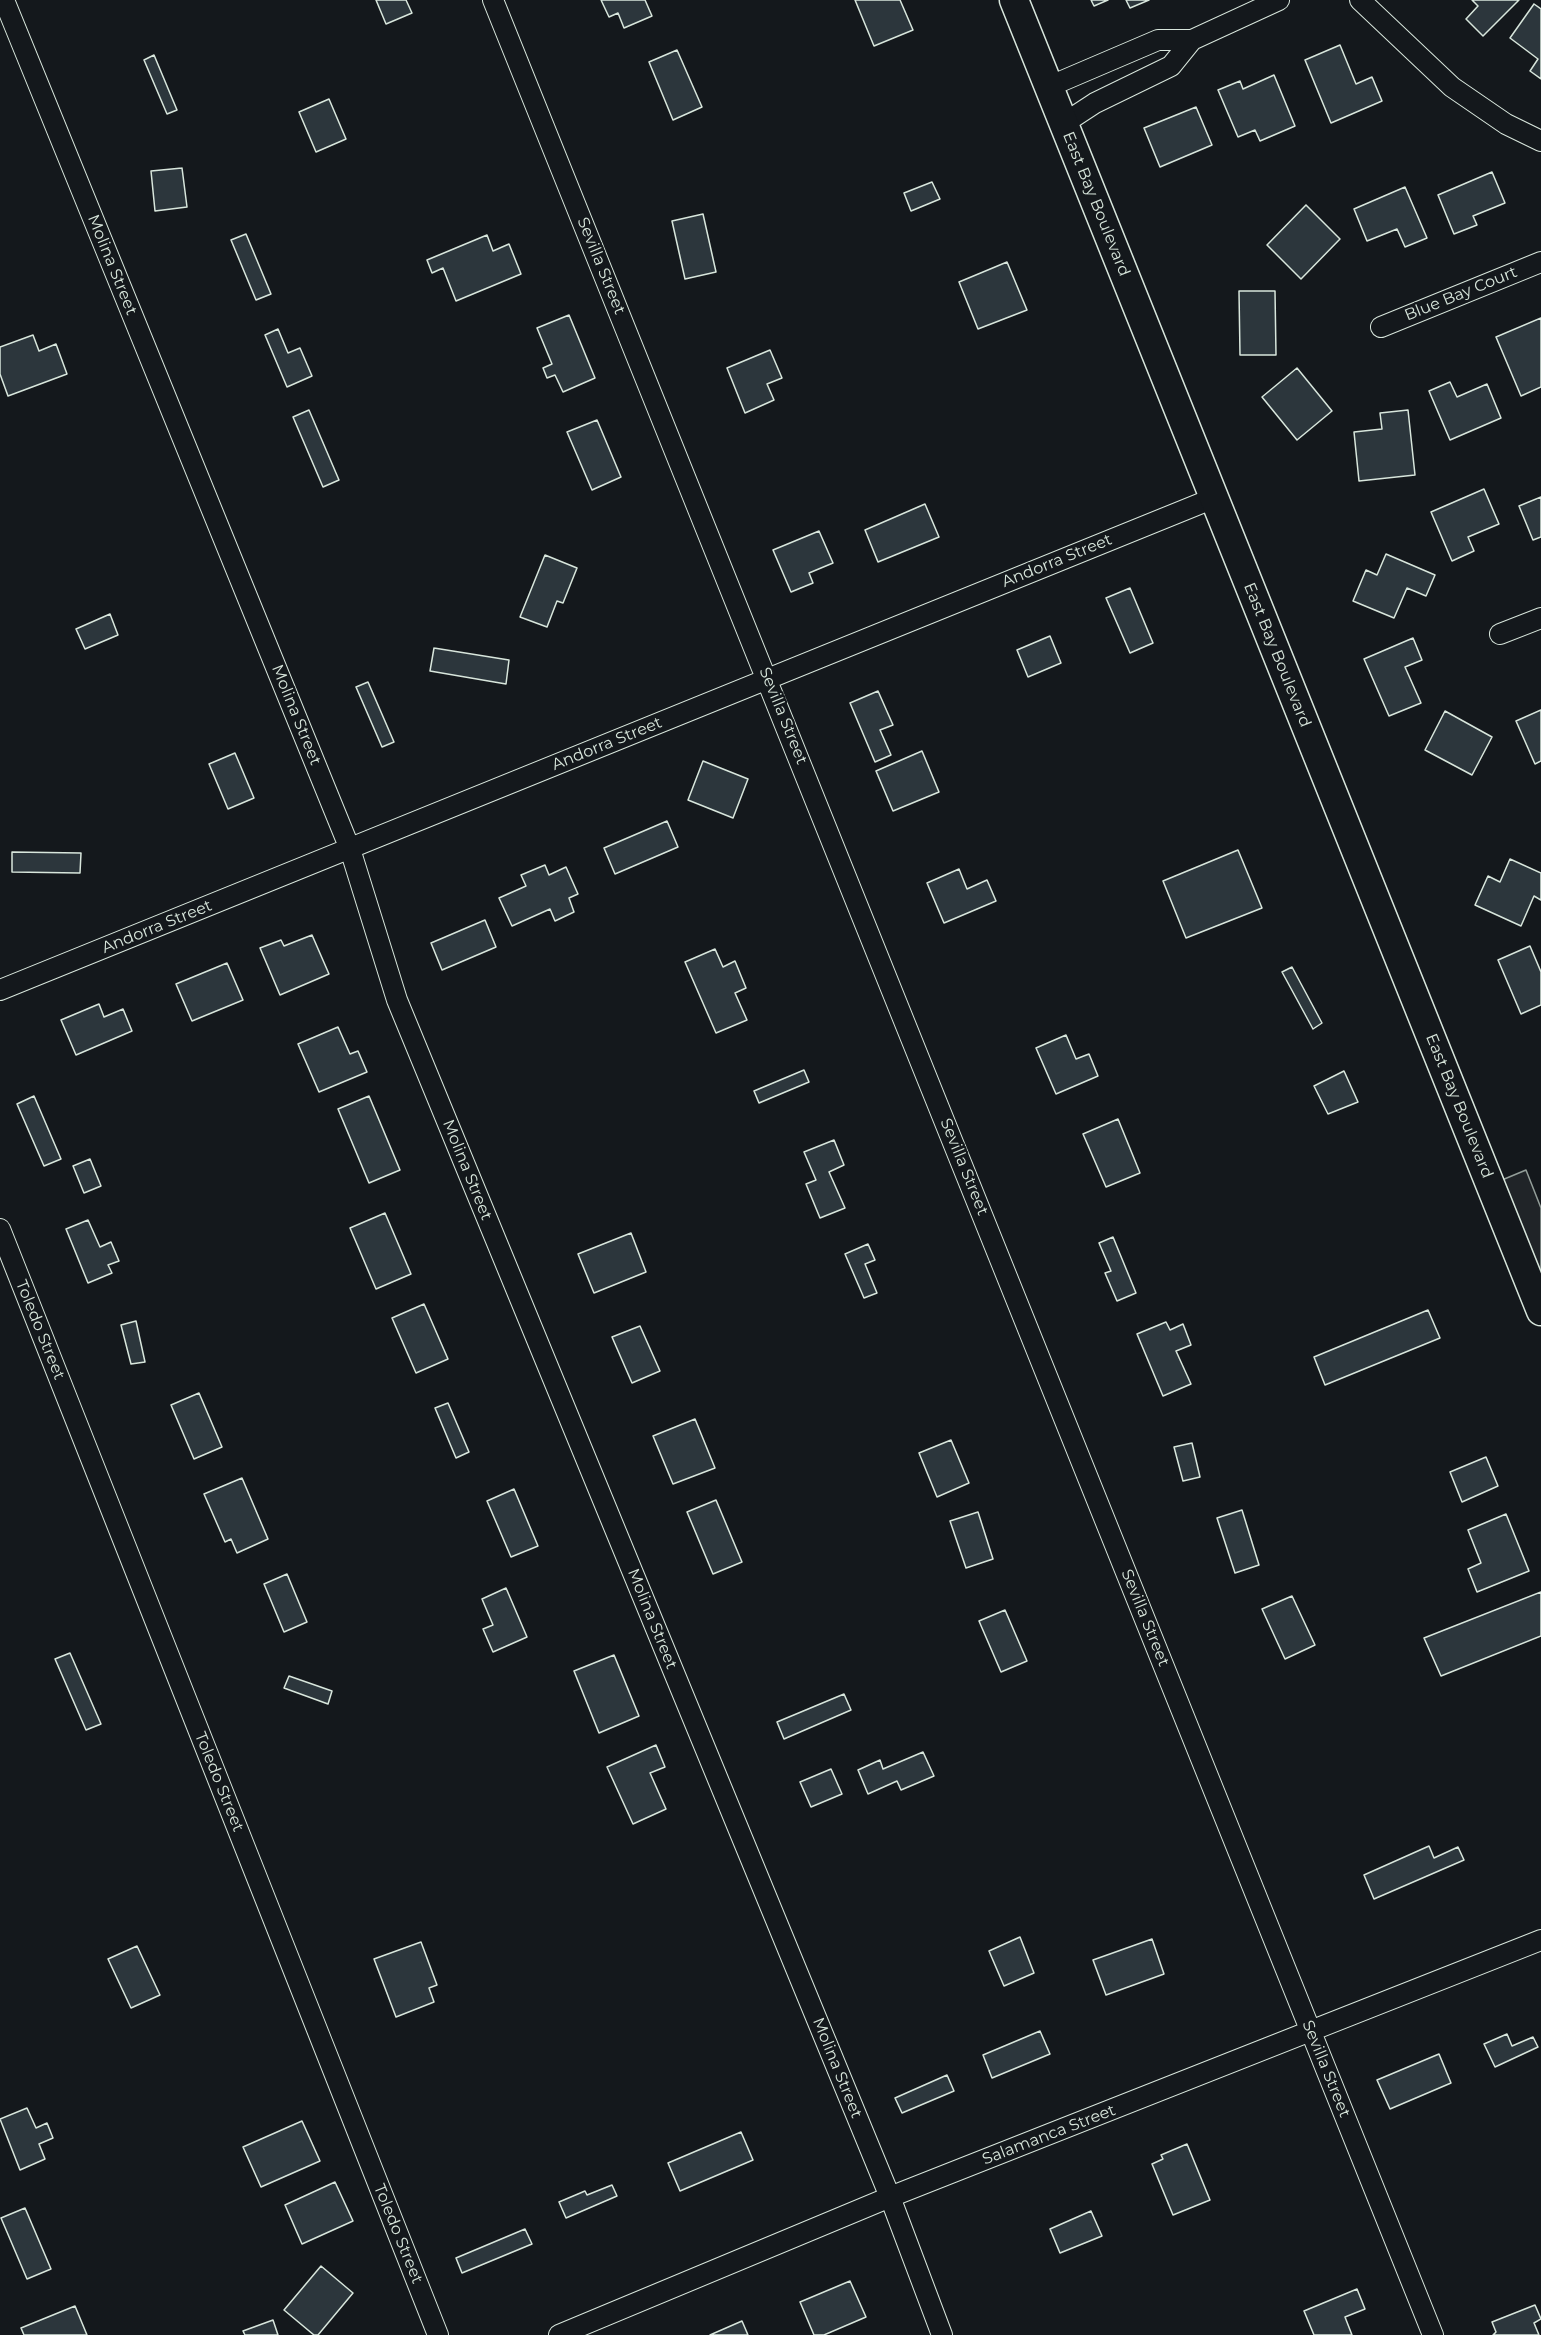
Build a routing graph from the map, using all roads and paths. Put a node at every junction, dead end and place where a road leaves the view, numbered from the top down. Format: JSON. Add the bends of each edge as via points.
{"nodes":[{"id":1,"x":4,"y":0,"type":"edge"},
{"id":2,"x":493,"y":0,"type":"edge"},
{"id":3,"x":1014,"y":0,"type":"edge"},
{"id":4,"x":1279,"y":0,"type":"edge"},
{"id":5,"x":1360,"y":0,"type":"edge"},
{"id":6,"x":1192,"y":40,"type":"junction"},
{"id":7,"x":1048,"y":87,"type":"junction"},
{"id":8,"x":1063,"y":124,"type":"junction"},
{"id":9,"x":1541,"y":141,"type":"edge"},
{"id":10,"x":1541,"y":262,"type":"edge"},
{"id":11,"x":1381,"y":327,"type":"dead end"},
{"id":12,"x":1214,"y":498,"type":"junction"},
{"id":13,"x":1541,"y":618,"type":"edge"},
{"id":14,"x":1500,"y":634,"type":"dead end"},
{"id":15,"x":768,"y":679,"type":"junction"},
{"id":16,"x":350,"y":849,"type":"junction"},
{"id":17,"x":0,"y":990,"type":"edge"},
{"id":18,"x":0,"y":1229,"type":"edge"},
{"id":19,"x":1541,"y":1311,"type":"edge"},
{"id":20,"x":1541,"y":1940,"type":"edge"},
{"id":21,"x":1311,"y":2032,"type":"junction"},
{"id":22,"x":890,"y":2197,"type":"junction"},
{"id":23,"x":438,"y":2335,"type":"edge"},
{"id":24,"x":559,"y":2335,"type":"edge"},
{"id":25,"x":942,"y":2335,"type":"edge"},
{"id":26,"x":1433,"y":2335,"type":"edge"}],
"edges":[{"from":1,"to":16,"type":"street","name":"Molina Street"},
{"from":2,"to":15,"type":"street","name":"Sevilla Street"},
{"from":3,"to":7,"type":"main road","name":"East Bay Boulevard"},
{"from":4,"to":6,"type":"street"},
{"from":5,"to":9,"type":"street","via":[[1452,87],[1506,124]]},
{"from":6,"to":7,"type":"street","via":[[1158,40]]},
{"from":6,"to":8,"type":"street","via":[[1170,66]]},
{"from":7,"to":8,"type":"main road","name":"East Bay Boulevard"},
{"from":8,"to":12,"type":"main road","name":"East Bay Boulevard"},
{"from":10,"to":11,"type":"street","name":"Blue Bay Court"},
{"from":12,"to":15,"type":"street","name":"Andorra Street"},
{"from":12,"to":19,"type":"main road","name":"East Bay Boulevard"},
{"from":13,"to":14,"type":"street"},
{"from":15,"to":16,"type":"street","name":"Andorra Street"},
{"from":15,"to":21,"type":"street","name":"Sevilla Street"},
{"from":16,"to":17,"type":"street","name":"Andorra Street"},
{"from":16,"to":22,"type":"street","name":"Molina Street","via":[[397,1000]]},
{"from":18,"to":23,"type":"street","name":"Toledo Street"},
{"from":20,"to":21,"type":"street","name":"Salamanca Street"},
{"from":21,"to":22,"type":"street","name":"Salamanca Street"},
{"from":21,"to":26,"type":"street","name":"Sevilla Street"},
{"from":22,"to":24,"type":"street","name":"Salamanca Street"},
{"from":22,"to":25,"type":"street","name":"Molina Street"}]}
